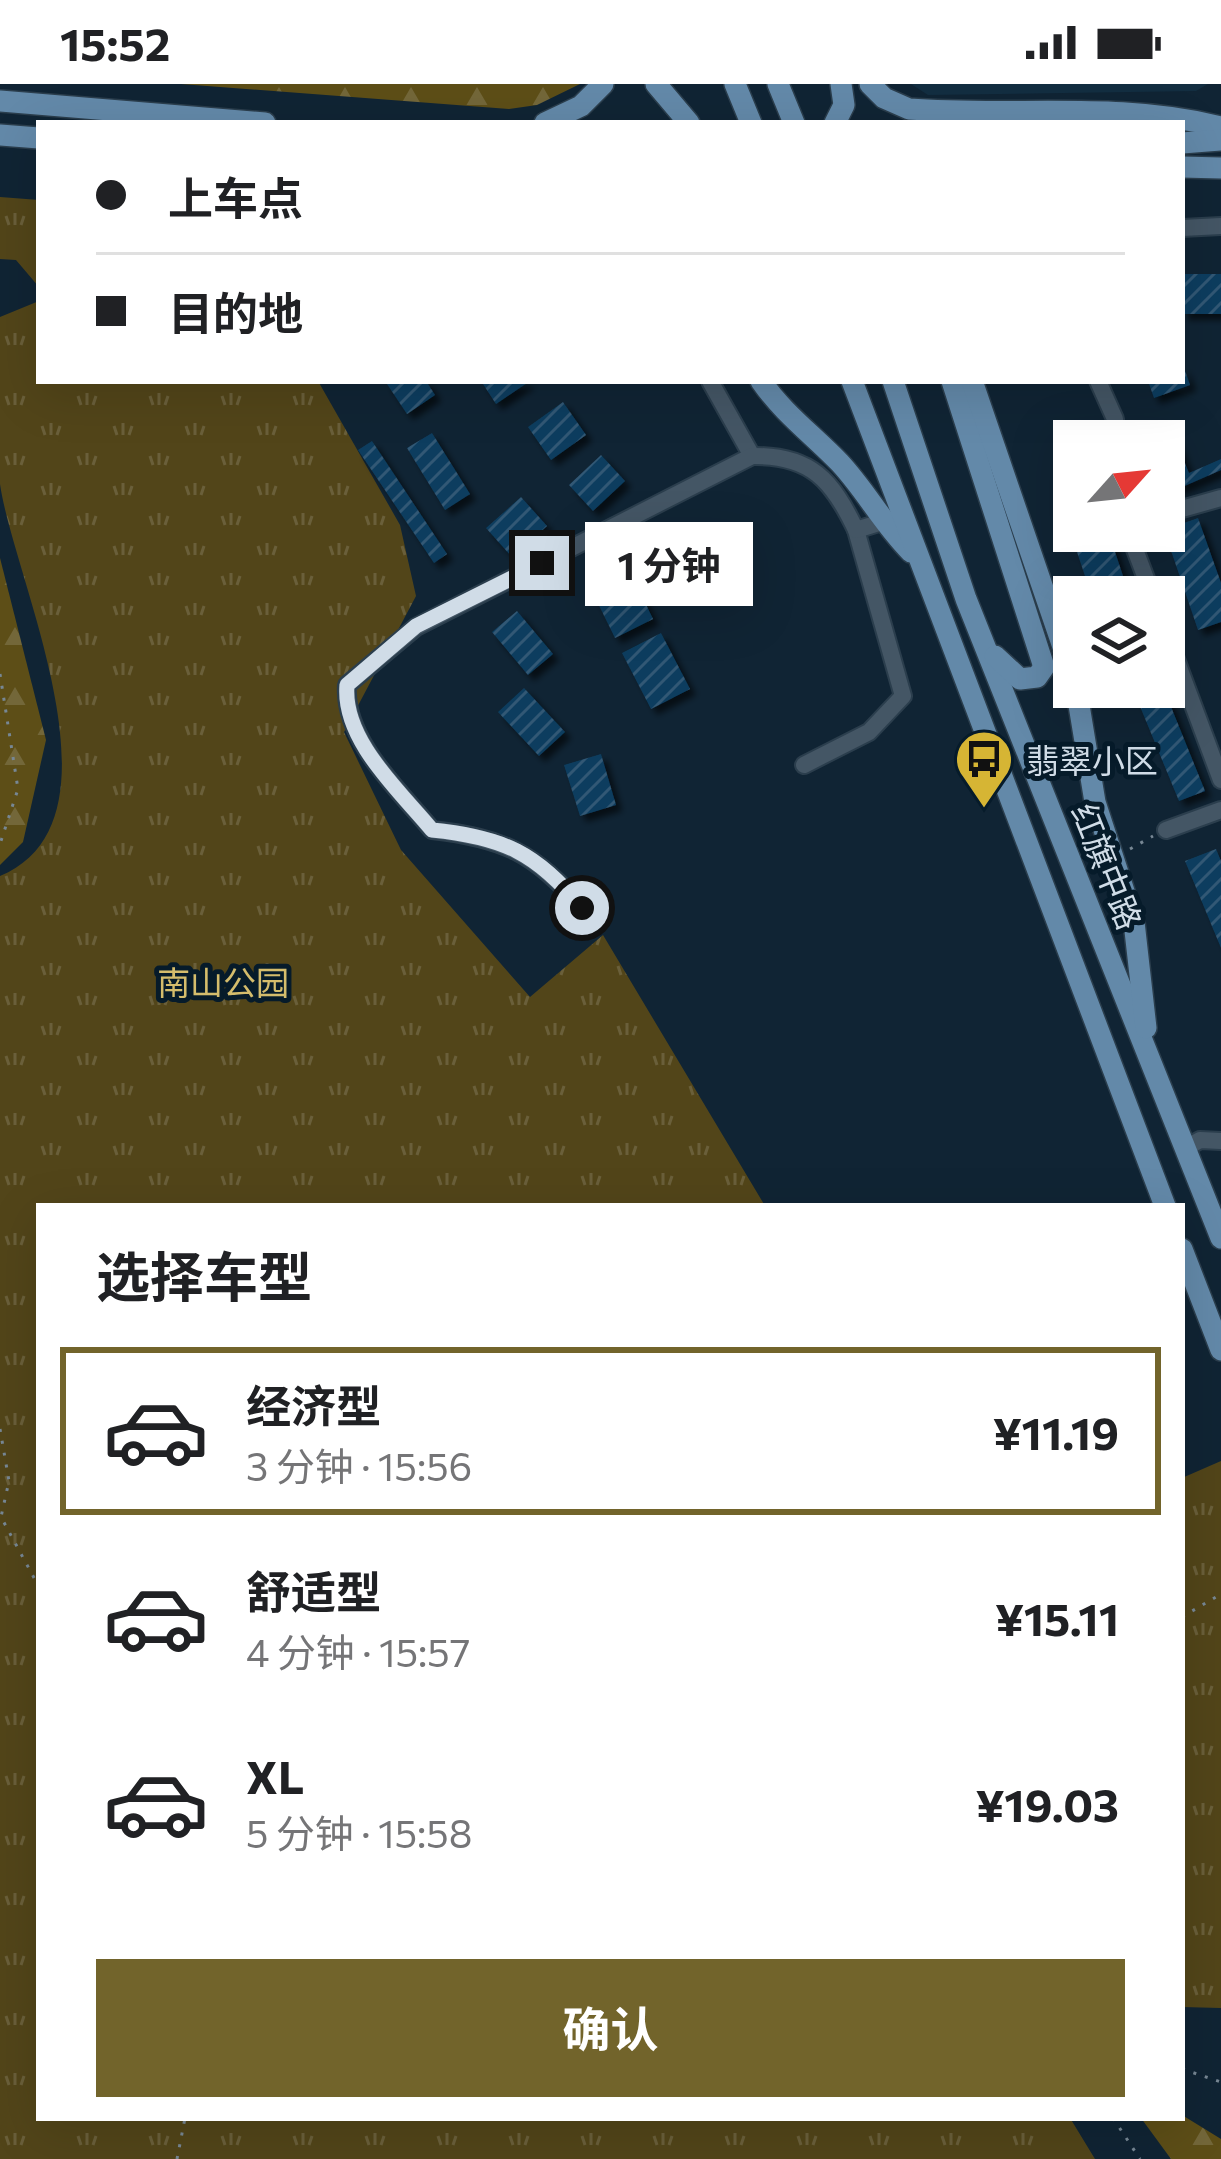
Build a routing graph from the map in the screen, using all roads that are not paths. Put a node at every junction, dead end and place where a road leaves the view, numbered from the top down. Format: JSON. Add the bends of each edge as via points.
{"nodes":[{"id":1,"x":603,"y":84,"type":"edge"},
{"id":2,"x":656,"y":84,"type":"edge"},
{"id":3,"x":735,"y":84,"type":"edge"},
{"id":4,"x":778,"y":84,"type":"edge"},
{"id":5,"x":842,"y":84,"type":"edge"},
{"id":6,"x":870,"y":84,"type":"edge"},
{"id":7,"x":0,"y":101,"type":"edge"},
{"id":8,"x":229,"y":120,"type":"edge"},
{"id":9,"x":551,"y":120,"type":"edge"},
{"id":10,"x":686,"y":120,"type":"edge"},
{"id":11,"x":750,"y":120,"type":"edge"},
{"id":12,"x":793,"y":120,"type":"edge"},
{"id":13,"x":836,"y":120,"type":"edge"},
{"id":14,"x":1221,"y":127,"type":"edge"},
{"id":15,"x":0,"y":135,"type":"edge"},
{"id":16,"x":36,"y":138,"type":"edge"},
{"id":17,"x":1221,"y":140,"type":"edge"},
{"id":18,"x":1185,"y":142,"type":"edge"},
{"id":19,"x":1185,"y":166,"type":"edge"},
{"id":20,"x":1221,"y":168,"type":"edge"},
{"id":21,"x":1221,"y":226,"type":"edge"},
{"id":22,"x":1185,"y":227,"type":"edge"},
{"id":23,"x":712,"y":384,"type":"edge"},
{"id":24,"x":763,"y":384,"type":"edge"},
{"id":25,"x":853,"y":384,"type":"edge"},
{"id":26,"x":894,"y":384,"type":"edge"},
{"id":27,"x":953,"y":384,"type":"edge"},
{"id":28,"x":973,"y":384,"type":"edge"},
{"id":29,"x":1099,"y":384,"type":"edge"},
{"id":30,"x":1115,"y":419,"type":"dead end"},
{"id":31,"x":752,"y":456,"type":"junction"},
{"id":32,"x":1221,"y":498,"type":"edge"},
{"id":33,"x":1185,"y":508,"type":"edge"},
{"id":34,"x":881,"y":522,"type":"junction"},
{"id":35,"x":856,"y":530,"type":"junction"},
{"id":36,"x":916,"y":556,"type":"junction"},
{"id":37,"x":966,"y":599,"type":"junction"},
{"id":38,"x":1053,"y":618,"type":"edge"},
{"id":39,"x":1185,"y":683,"type":"edge"},
{"id":40,"x":1079,"y":708,"type":"edge"},
{"id":41,"x":804,"y":765,"type":"dead end"},
{"id":42,"x":1221,"y":780,"type":"edge"},
{"id":43,"x":1221,"y":810,"type":"edge"},
{"id":44,"x":1161,"y":833,"type":"road end"},
{"id":45,"x":582,"y":908,"type":"dead end"},
{"id":46,"x":1149,"y":1058,"type":"junction"},
{"id":47,"x":1221,"y":1141,"type":"edge"},
{"id":48,"x":1184,"y":1149,"type":"junction"},
{"id":49,"x":1165,"y":1203,"type":"edge"},
{"id":50,"x":1221,"y":1238,"type":"edge"},
{"id":51,"x":1185,"y":1257,"type":"edge"},
{"id":52,"x":1221,"y":1351,"type":"edge"}],
"edges":[{"from":1,"to":9,"type":"main road"},
{"from":2,"to":10,"type":"main road"},
{"from":3,"to":11,"type":"main road"},
{"from":4,"to":12,"type":"main road"},
{"from":5,"to":13,"type":"main road"},
{"from":6,"to":14,"type":"main road","via":[[909,109],[1106,110]]},
{"from":7,"to":8,"type":"main road"},
{"from":15,"to":16,"type":"main road"},
{"from":17,"to":18,"type":"main road"},
{"from":19,"to":20,"type":"main road"},
{"from":21,"to":22,"type":"street"},
{"from":23,"to":31,"type":"street"},
{"from":24,"to":34,"type":"main road","via":[[841,464]]},
{"from":25,"to":36,"type":"main road","name":"红旗中路"},
{"from":26,"to":37,"type":"main road","name":"红旗中路"},
{"from":27,"to":37,"type":"main road","via":[[1036,632],[1040,674],[1020,680],[1002,668]]},
{"from":28,"to":38,"type":"main road"},
{"from":29,"to":30,"type":"street"},
{"from":31,"to":35,"type":"street","via":[[820,471]]},
{"from":31,"to":45,"type":"street","via":[[416,626],[347,685],[366,748],[432,830],[528,853]]},
{"from":32,"to":33,"type":"street"},
{"from":34,"to":35,"type":"street"},
{"from":34,"to":36,"type":"main road"},
{"from":35,"to":41,"type":"street","via":[[903,696],[869,733]]},
{"from":36,"to":49,"type":"main road","name":"红旗中路"},
{"from":37,"to":46,"type":"main road","name":"红旗中路"},
{"from":39,"to":42,"type":"street"},
{"from":40,"to":46,"type":"main road","via":[[1095,802],[1134,922]]},
{"from":43,"to":44,"type":"street"},
{"from":46,"to":48,"type":"main road","name":"红旗中路"},
{"from":47,"to":48,"type":"street"},
{"from":48,"to":50,"type":"main road","name":"红旗中路"},
{"from":51,"to":52,"type":"main road"}]}
